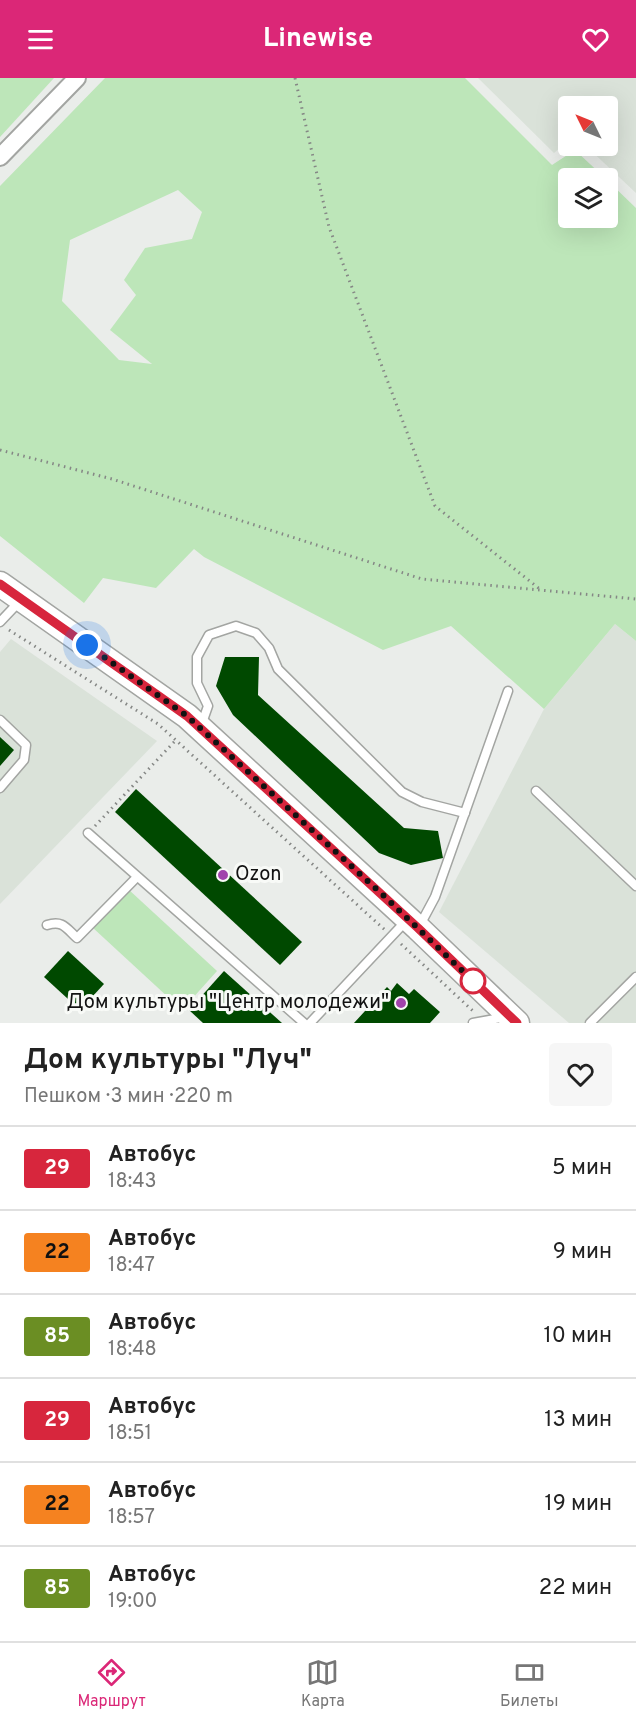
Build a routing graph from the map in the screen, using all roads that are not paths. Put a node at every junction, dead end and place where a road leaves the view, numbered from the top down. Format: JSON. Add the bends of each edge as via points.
{"nodes":[{"id":1,"x":76,"y":78,"type":"edge"},
{"id":2,"x":0,"y":158,"type":"edge"},
{"id":3,"x":0,"y":584,"type":"edge"},
{"id":4,"x":22,"y":599,"type":"junction"},
{"id":5,"x":0,"y":622,"type":"edge"},
{"id":6,"x":508,"y":691,"type":"dead end"},
{"id":7,"x":0,"y":720,"type":"edge"},
{"id":8,"x":200,"y":728,"type":"junction"},
{"id":9,"x":0,"y":788,"type":"edge"},
{"id":10,"x":536,"y":791,"type":"dead end"},
{"id":11,"x":465,"y":813,"type":"junction"},
{"id":12,"x":88,"y":833,"type":"road end"},
{"id":13,"x":137,"y":877,"type":"junction"},
{"id":14,"x":636,"y":886,"type":"edge"},
{"id":15,"x":413,"y":923,"type":"junction"},
{"id":16,"x":47,"y":925,"type":"dead end"},
{"id":17,"x":636,"y":977,"type":"edge"},
{"id":18,"x":510,"y":1021,"type":"edge"},
{"id":19,"x":304,"y":1023,"type":"edge"},
{"id":20,"x":310,"y":1023,"type":"edge"},
{"id":21,"x":473,"y":1023,"type":"edge"},
{"id":22,"x":590,"y":1023,"type":"edge"}],
"edges":[{"from":1,"to":2,"type":"street"},
{"from":3,"to":4,"type":"main road"},
{"from":4,"to":5,"type":"lane"},
{"from":4,"to":8,"type":"main road"},
{"from":6,"to":11,"type":"lane"},
{"from":7,"to":9,"type":"lane","via":[[26,745],[24,760]]},
{"from":8,"to":11,"type":"lane","via":[[208,706],[196,683],[197,657],[208,635],[236,626],[256,633],[269,648],[278,669],[402,792],[422,802]]},
{"from":8,"to":15,"type":"main road"},
{"from":10,"to":14,"type":"lane"},
{"from":11,"to":15,"type":"lane","via":[[435,897]]},
{"from":12,"to":13,"type":"lane"},
{"from":13,"to":16,"type":"lane","via":[[77,938],[62,924]]},
{"from":13,"to":19,"type":"lane"},
{"from":15,"to":18,"type":"main road"},
{"from":15,"to":20,"type":"lane","via":[[392,936]]},
{"from":17,"to":22,"type":"lane"},
{"from":18,"to":21,"type":"lane"}]}
